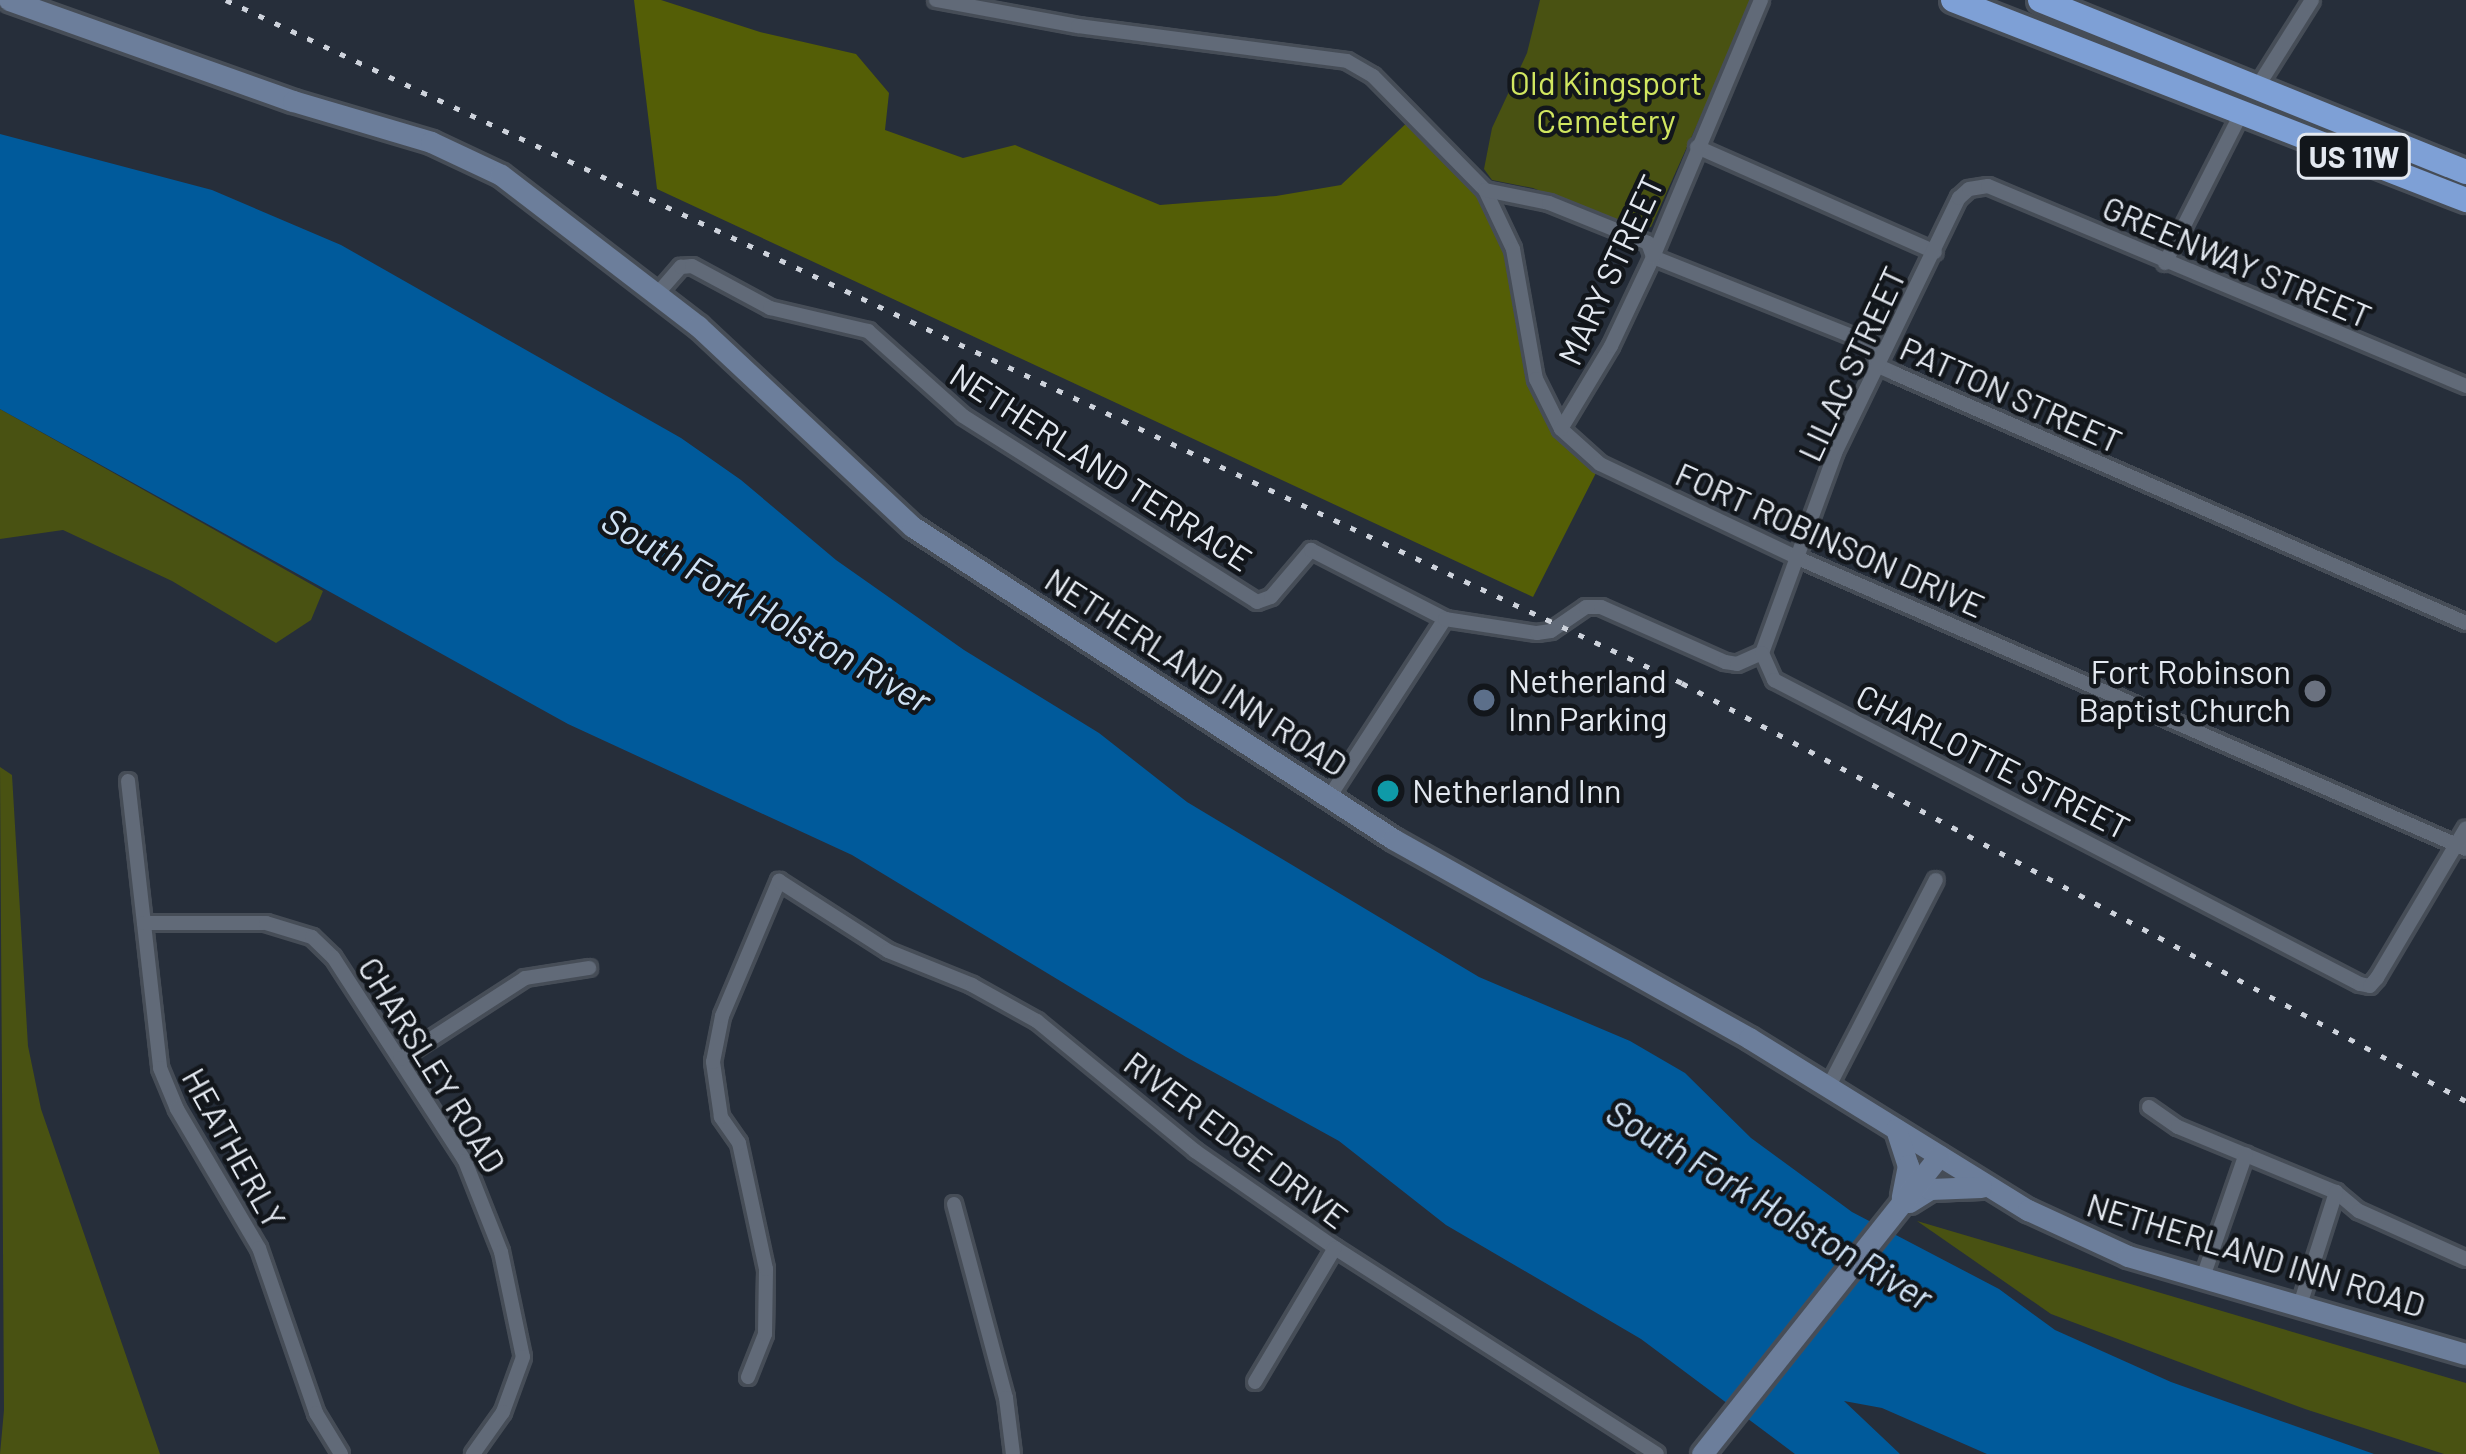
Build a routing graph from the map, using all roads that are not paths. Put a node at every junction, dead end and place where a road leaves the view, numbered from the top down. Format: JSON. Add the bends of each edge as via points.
{"nodes":[{"id":1,"x":9,"y":0,"type":"edge"},
{"id":2,"x":936,"y":0,"type":"edge"},
{"id":3,"x":1760,"y":0,"type":"edge"},
{"id":4,"x":1953,"y":0,"type":"edge"},
{"id":5,"x":2040,"y":0,"type":"edge"},
{"id":6,"x":2312,"y":0,"type":"edge"},
{"id":7,"x":2107,"y":28,"type":"junction"},
{"id":8,"x":2119,"y":65,"type":"junction"},
{"id":9,"x":2256,"y":89,"type":"junction"},
{"id":10,"x":2242,"y":112,"type":"junction"},
{"id":11,"x":1696,"y":147,"type":"junction"},
{"id":12,"x":2466,"y":172,"type":"edge"},
{"id":13,"x":1988,"y":186,"type":"joint"},
{"id":14,"x":1485,"y":190,"type":"junction"},
{"id":15,"x":2466,"y":200,"type":"edge"},
{"id":16,"x":1935,"y":252,"type":"junction"},
{"id":17,"x":1653,"y":257,"type":"junction"},
{"id":18,"x":2165,"y":263,"type":"junction"},
{"id":19,"x":658,"y":293,"type":"junction"},
{"id":20,"x":1876,"y":365,"type":"junction"},
{"id":21,"x":2466,"y":386,"type":"edge"},
{"id":22,"x":1561,"y":429,"type":"junction"},
{"id":23,"x":1800,"y":559,"type":"junction"},
{"id":24,"x":1445,"y":619,"type":"junction"},
{"id":25,"x":2466,"y":623,"type":"edge"},
{"id":26,"x":1762,"y":652,"type":"junction"},
{"id":27,"x":128,"y":781,"type":"dead end"},
{"id":28,"x":1328,"y":799,"type":"junction"},
{"id":29,"x":2466,"y":828,"type":"edge"},
{"id":30,"x":2462,"y":847,"type":"edge"},
{"id":31,"x":1936,"y":880,"type":"dead end"},
{"id":32,"x":144,"y":923,"type":"junction"},
{"id":33,"x":589,"y":968,"type":"dead end"},
{"id":34,"x":400,"y":1059,"type":"junction"},
{"id":35,"x":1829,"y":1086,"type":"junction"},
{"id":36,"x":2149,"y":1107,"type":"dead end"},
{"id":37,"x":1895,"y":1127,"type":"junction"},
{"id":38,"x":2246,"y":1154,"type":"junction"},
{"id":39,"x":1939,"y":1156,"type":"junction"},
{"id":40,"x":1997,"y":1192,"type":"junction"},
{"id":41,"x":2336,"y":1192,"type":"junction"},
{"id":42,"x":1904,"y":1201,"type":"junction"},
{"id":43,"x":954,"y":1204,"type":"dead end"},
{"id":44,"x":1335,"y":1248,"type":"junction"},
{"id":45,"x":2466,"y":1259,"type":"edge"},
{"id":46,"x":2203,"y":1280,"type":"junction"},
{"id":47,"x":2299,"y":1308,"type":"junction"},
{"id":48,"x":2466,"y":1354,"type":"edge"},
{"id":49,"x":748,"y":1377,"type":"dead end"},
{"id":50,"x":1255,"y":1382,"type":"dead end"},
{"id":51,"x":1726,"y":1426,"type":"junction"},
{"id":52,"x":341,"y":1454,"type":"edge"},
{"id":53,"x":473,"y":1454,"type":"edge"},
{"id":54,"x":1013,"y":1454,"type":"edge"},
{"id":55,"x":1657,"y":1454,"type":"edge"},
{"id":56,"x":1702,"y":1454,"type":"edge"},
{"id":57,"x":1722,"y":1454,"type":"edge"}],
"edges":[{"from":1,"to":19,"type":"main road","name":"NETHERLAND INN ROAD","via":[[466,157],[543,202]]},
{"from":2,"to":14,"type":"street","name":"FORT ROBINSON DRIVE","via":[[1320,54],[1372,76]]},
{"from":3,"to":11,"type":"street","name":"MARY STREET"},
{"from":4,"to":8,"type":"highway","number":"US 11W"},
{"from":5,"to":7,"type":"highway","number":"US 11W"},
{"from":6,"to":9,"type":"street"},
{"from":7,"to":8,"type":"highway"},
{"from":7,"to":9,"type":"highway","number":"US 11W"},
{"from":8,"to":10,"type":"highway","number":"US 11W"},
{"from":9,"to":10,"type":"highway"},
{"from":9,"to":12,"type":"highway","number":"US 11W"},
{"from":10,"to":15,"type":"highway","number":"US 11W"},
{"from":10,"to":18,"type":"street"},
{"from":11,"to":16,"type":"street"},
{"from":11,"to":17,"type":"street","name":"MARY STREET"},
{"from":13,"to":16,"type":"street","name":"LILAC STREET","via":[[1959,198]]},
{"from":13,"to":18,"type":"street","name":"GREENWAY STREET"},
{"from":14,"to":17,"type":"street","name":"PATTON STREET","via":[[1549,202],[1648,243]]},
{"from":14,"to":22,"type":"street","name":"FORT ROBINSON DRIVE","via":[[1513,249],[1536,379]]},
{"from":16,"to":20,"type":"street","name":"LILAC STREET"},
{"from":17,"to":20,"type":"street","name":"PATTON STREET","via":[[1874,345]]},
{"from":17,"to":22,"type":"street","name":"MARY STREET"},
{"from":18,"to":21,"type":"street","name":"GREENWAY STREET"},
{"from":19,"to":24,"type":"street","name":"NETHERLAND TERRACE","via":[[681,267],[692,266],[770,308],[868,331],[962,416],[1257,602],[1268,600],[1311,550]]},
{"from":19,"to":28,"type":"main road","name":"NETHERLAND INN ROAD","via":[[913,526]]},
{"from":20,"to":23,"type":"street","name":"LILAC STREET","via":[[1835,453]]},
{"from":20,"to":25,"type":"street","name":"PATTON STREET"},
{"from":22,"to":23,"type":"street","name":"FORT ROBINSON DRIVE","via":[[1600,464]]},
{"from":23,"to":26,"type":"street","name":"LILAC STREET"},
{"from":23,"to":30,"type":"street","name":"FORT ROBINSON DRIVE"},
{"from":24,"to":26,"type":"street","via":[[1537,633],[1601,607],[1725,662]]},
{"from":24,"to":28,"type":"street"},
{"from":26,"to":30,"type":"street","name":"CHARLOTTE STREET","via":[[1774,680],[2370,986]]},
{"from":27,"to":32,"type":"street","name":"HEATHERLY"},
{"from":28,"to":35,"type":"main road","name":"NETHERLAND INN ROAD"},
{"from":29,"to":30,"type":"street"},
{"from":31,"to":35,"type":"street"},
{"from":32,"to":34,"type":"street","name":"CHARSLEY ROAD","via":[[266,923],[312,937]]},
{"from":32,"to":52,"type":"street","name":"HEATHERLY","via":[[160,1068],[259,1248],[316,1413]]},
{"from":33,"to":34,"type":"street","via":[[525,979]]},
{"from":34,"to":53,"type":"street","name":"CHARSLEY ROAD","via":[[479,1190],[521,1333],[520,1375]]},
{"from":35,"to":37,"type":"main road","name":"NETHERLAND INN ROAD"},
{"from":36,"to":38,"type":"street"},
{"from":37,"to":39,"type":"main road","name":"NETHERLAND INN ROAD"},
{"from":37,"to":42,"type":"main road","via":[[1907,1166]]},
{"from":38,"to":41,"type":"street"},
{"from":38,"to":46,"type":"street"},
{"from":39,"to":40,"type":"main road","name":"NETHERLAND INN ROAD"},
{"from":39,"to":42,"type":"main road"},
{"from":40,"to":42,"type":"main road","via":[[1959,1184]]},
{"from":40,"to":46,"type":"main road","name":"NETHERLAND INN ROAD","via":[[2077,1234]]},
{"from":41,"to":45,"type":"street","via":[[2359,1211]]},
{"from":41,"to":47,"type":"street"},
{"from":42,"to":51,"type":"main road"},
{"from":43,"to":54,"type":"street","via":[[1006,1398]]},
{"from":44,"to":49,"type":"street","name":"RIVER EDGE DRIVE","via":[[1196,1151],[1036,1021],[888,951],[779,881],[722,1016],[713,1062],[721,1117],[746,1170],[768,1286],[764,1334]]},
{"from":44,"to":50,"type":"street"},
{"from":44,"to":55,"type":"street","name":"RIVER EDGE DRIVE"},
{"from":46,"to":47,"type":"main road","name":"NETHERLAND INN ROAD"},
{"from":47,"to":48,"type":"main road","name":"NETHERLAND INN ROAD"},
{"from":51,"to":56,"type":"main road"},
{"from":51,"to":57,"type":"main road"}]}
